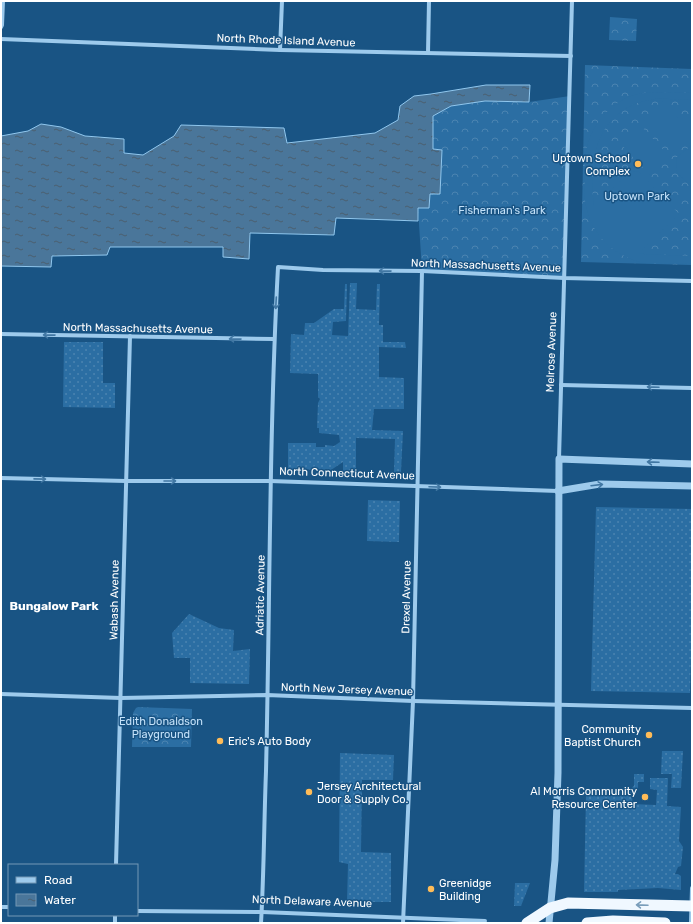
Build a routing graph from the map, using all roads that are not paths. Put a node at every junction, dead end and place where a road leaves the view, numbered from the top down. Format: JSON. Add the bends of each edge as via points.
{"nodes":[{"id":1,"x":3,"y":1,"type":"edge"},
{"id":2,"x":282,"y":1,"type":"edge"},
{"id":3,"x":429,"y":1,"type":"edge"},
{"id":4,"x":572,"y":1,"type":"edge"},
{"id":5,"x":1,"y":27,"type":"edge"},
{"id":6,"x":1,"y":39,"type":"edge"},
{"id":7,"x":280,"y":50,"type":"junction"},
{"id":8,"x":428,"y":53,"type":"junction"},
{"id":9,"x":571,"y":56,"type":"junction"},
{"id":10,"x":278,"y":268,"type":"joint"},
{"id":11,"x":422,"y":271,"type":"junction"},
{"id":12,"x":564,"y":278,"type":"junction"},
{"id":13,"x":692,"y":281,"type":"edge"},
{"id":14,"x":1,"y":334,"type":"edge"},
{"id":15,"x":130,"y":336,"type":"junction"},
{"id":16,"x":274,"y":339,"type":"junction"},
{"id":17,"x":561,"y":385,"type":"junction"},
{"id":18,"x":692,"y":388,"type":"edge"},
{"id":19,"x":559,"y":459,"type":"junction"},
{"id":20,"x":692,"y":464,"type":"edge"},
{"id":21,"x":1,"y":478,"type":"edge"},
{"id":22,"x":126,"y":481,"type":"junction"},
{"id":23,"x":270,"y":481,"type":"junction"},
{"id":24,"x":418,"y":486,"type":"junction"},
{"id":25,"x":692,"y":486,"type":"edge"},
{"id":26,"x":558,"y":491,"type":"junction"},
{"id":27,"x":1,"y":694,"type":"edge"},
{"id":28,"x":267,"y":695,"type":"junction"},
{"id":29,"x":121,"y":698,"type":"junction"},
{"id":30,"x":412,"y":701,"type":"junction"},
{"id":31,"x":558,"y":704,"type":"junction"},
{"id":32,"x":692,"y":708,"type":"edge"},
{"id":33,"x":116,"y":864,"type":"edge"},
{"id":34,"x":692,"y":888,"type":"edge"},
{"id":35,"x":692,"y":906,"type":"edge"},
{"id":36,"x":550,"y":908,"type":"junction"},
{"id":37,"x":138,"y":911,"type":"edge"},
{"id":38,"x":262,"y":912,"type":"junction"},
{"id":39,"x":403,"y":920,"type":"edge"},
{"id":40,"x":485,"y":921,"type":"dead end"},
{"id":41,"x":261,"y":923,"type":"edge"},
{"id":42,"x":527,"y":923,"type":"edge"},
{"id":43,"x":549,"y":923,"type":"edge"},
{"id":44,"x":587,"y":923,"type":"edge"},
{"id":45,"x":665,"y":923,"type":"edge"},
{"id":46,"x":691,"y":923,"type":"edge"}],
"edges":[{"from":1,"to":5,"type":"street"},
{"from":2,"to":7,"type":"street"},
{"from":3,"to":8,"type":"street"},
{"from":4,"to":9,"type":"street","name":"Melrose Avenue"},
{"from":6,"to":7,"type":"street","name":"North Rhode Island Avenue"},
{"from":7,"to":8,"type":"street","name":"North Rhode Island Avenue"},
{"from":8,"to":9,"type":"street","name":"North Rhode Island Avenue"},
{"from":9,"to":12,"type":"street","name":"Melrose Avenue"},
{"from":11,"to":10,"type":"street","name":"North Massachusetts Avenue","one_way":true},
{"from":10,"to":16,"type":"street","name":"Adriatic Avenue","one_way":true},
{"from":11,"to":12,"type":"street","name":"North Massachusetts Avenue"},
{"from":11,"to":24,"type":"street","name":"Drexel Avenue"},
{"from":12,"to":13,"type":"street","name":"North Massachusetts Avenue"},
{"from":12,"to":17,"type":"street","name":"Melrose Avenue"},
{"from":15,"to":14,"type":"street","name":"North Massachusetts Avenue","one_way":true},
{"from":16,"to":15,"type":"street","name":"North Massachusetts Avenue","one_way":true},
{"from":15,"to":22,"type":"street","name":"Wabash Avenue"},
{"from":16,"to":23,"type":"street","name":"Adriatic Avenue"},
{"from":18,"to":17,"type":"street","one_way":true},
{"from":17,"to":19,"type":"street","name":"Melrose Avenue"},
{"from":20,"to":19,"type":"street","one_way":true},
{"from":19,"to":26,"type":"street","name":"Melrose Avenue"},
{"from":21,"to":22,"type":"street","name":"North Connecticut Avenue","one_way":true},
{"from":22,"to":23,"type":"street","name":"North Connecticut Avenue","one_way":true},
{"from":22,"to":29,"type":"street","name":"Wabash Avenue"},
{"from":23,"to":24,"type":"street","name":"North Connecticut Avenue"},
{"from":23,"to":28,"type":"street","name":"Adriatic Avenue"},
{"from":24,"to":26,"type":"street","name":"North Connecticut Avenue","one_way":true},
{"from":24,"to":30,"type":"street","name":"Drexel Avenue"},
{"from":26,"to":25,"type":"street","name":"North Connecticut Avenue","one_way":true,"via":[[600,484]]},
{"from":26,"to":31,"type":"street","name":"Melrose Avenue"},
{"from":27,"to":29,"type":"street","name":"North New Jersey Avenue"},
{"from":28,"to":29,"type":"street","name":"North New Jersey Avenue"},
{"from":28,"to":30,"type":"street","name":"North New Jersey Avenue"},
{"from":28,"to":38,"type":"street","name":"Adriatic Avenue"},
{"from":29,"to":33,"type":"street","name":"Wabash Avenue"},
{"from":30,"to":31,"type":"street","name":"North New Jersey Avenue"},
{"from":30,"to":39,"type":"street","name":"Drexel Avenue"},
{"from":31,"to":32,"type":"street","name":"North New Jersey Avenue"},
{"from":31,"to":36,"type":"street","name":"Melrose Avenue","via":[[555,860]]},
{"from":34,"to":35,"type":"street"},
{"from":35,"to":36,"type":"highway","one_way":true,"via":[[575,902]]},
{"from":35,"to":46,"type":"street"},
{"from":36,"to":42,"type":"highway"},
{"from":36,"to":43,"type":"street","name":"Melrose Avenue"},
{"from":37,"to":38,"type":"street","name":"North Delaware Avenue"},
{"from":38,"to":39,"type":"street","name":"North Delaware Avenue"},
{"from":38,"to":41,"type":"street","name":"Adriatic Avenue"},
{"from":39,"to":40,"type":"street","name":"North Delaware Avenue"},
{"from":44,"to":45,"type":"highway"}]}
